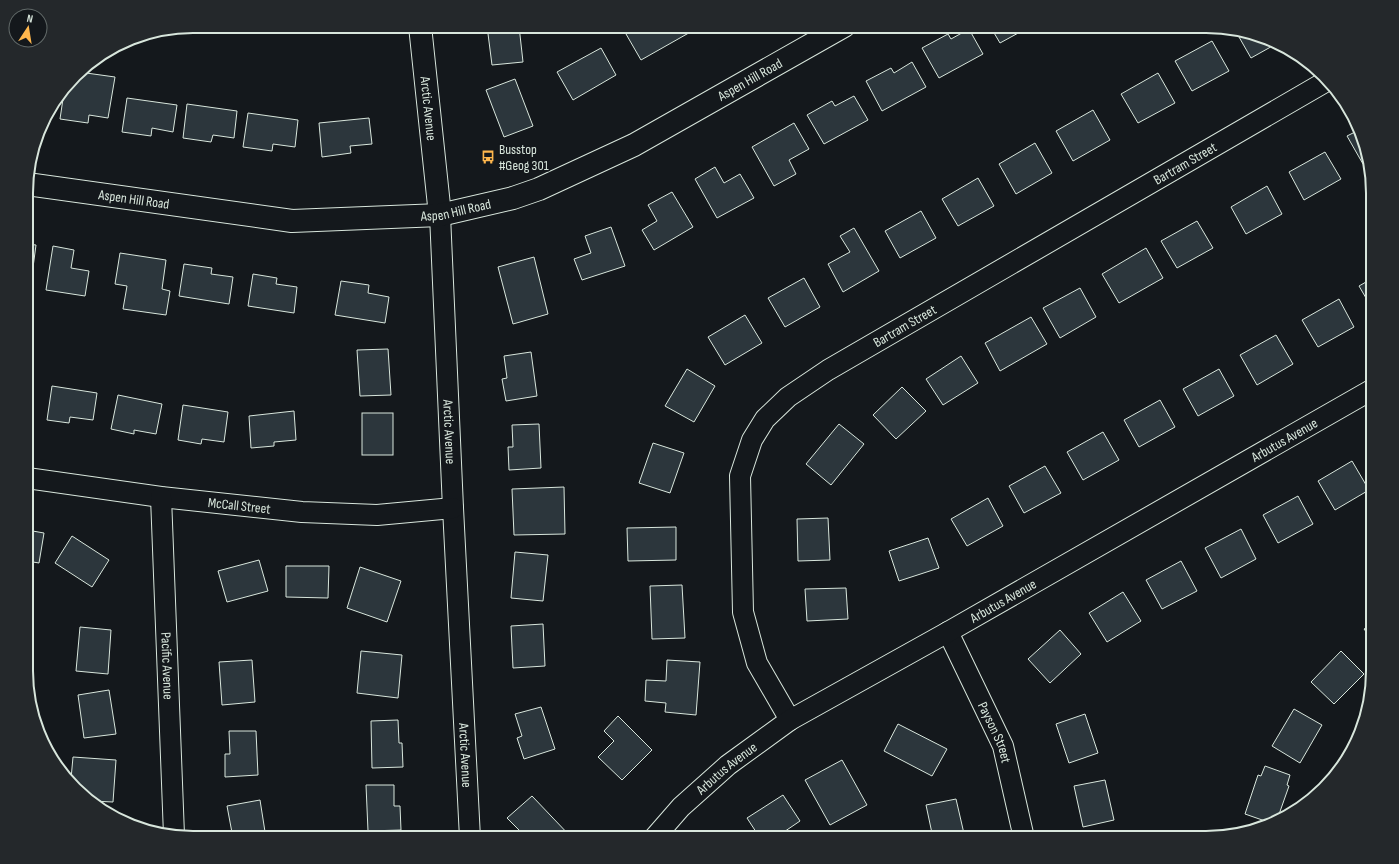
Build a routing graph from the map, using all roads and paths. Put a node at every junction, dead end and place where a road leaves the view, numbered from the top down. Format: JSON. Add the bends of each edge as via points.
{"nodes":[{"id":1,"x":421,"y":33,"type":"edge"},
{"id":2,"x":832,"y":33,"type":"edge"},
{"id":3,"x":1323,"y":84,"type":"edge"},
{"id":4,"x":33,"y":185,"type":"edge"},
{"id":5,"x":440,"y":215,"type":"junction"},
{"id":6,"x":1366,"y":393,"type":"edge"},
{"id":7,"x":33,"y":479,"type":"edge"},
{"id":8,"x":161,"y":497,"type":"junction"},
{"id":9,"x":453,"y":508,"type":"junction"},
{"id":10,"x":948,"y":632,"type":"junction"},
{"id":11,"x":790,"y":720,"type":"junction"},
{"id":12,"x":174,"y":830,"type":"edge"},
{"id":13,"x":470,"y":831,"type":"edge"},
{"id":14,"x":660,"y":831,"type":"edge"},
{"id":15,"x":1022,"y":831,"type":"edge"}],
"edges":[{"from":1,"to":5,"type":"street","name":"Arctic Avenue"},
{"from":2,"to":5,"type":"street","name":"Aspen Hill Road","via":[[634,145],[539,189],[513,198]]},
{"from":3,"to":11,"type":"street","name":"Bartram Street","via":[[828,370],[788,397],[766,419],[752,440],[740,476],[743,612],[757,663]]},
{"from":4,"to":5,"type":"street","name":"Aspen Hill Road","via":[[292,222]]},
{"from":5,"to":9,"type":"street","name":"Arctic Avenue"},
{"from":6,"to":10,"type":"street","name":"Arbutus Avenue"},
{"from":7,"to":8,"type":"street","name":"McCall Street"},
{"from":8,"to":9,"type":"street","name":"McCall Street","via":[[302,512],[369,515]]},
{"from":8,"to":12,"type":"street","name":"Pacific Avenue"},
{"from":9,"to":13,"type":"street","name":"Arctic Avenue"},
{"from":10,"to":11,"type":"street","name":"Arbutus Avenue"},
{"from":10,"to":15,"type":"street","name":"Payson Street","via":[[1003,746]]},
{"from":11,"to":14,"type":"street","name":"Arbutus Avenue","via":[[728,765],[681,807]]}]}
